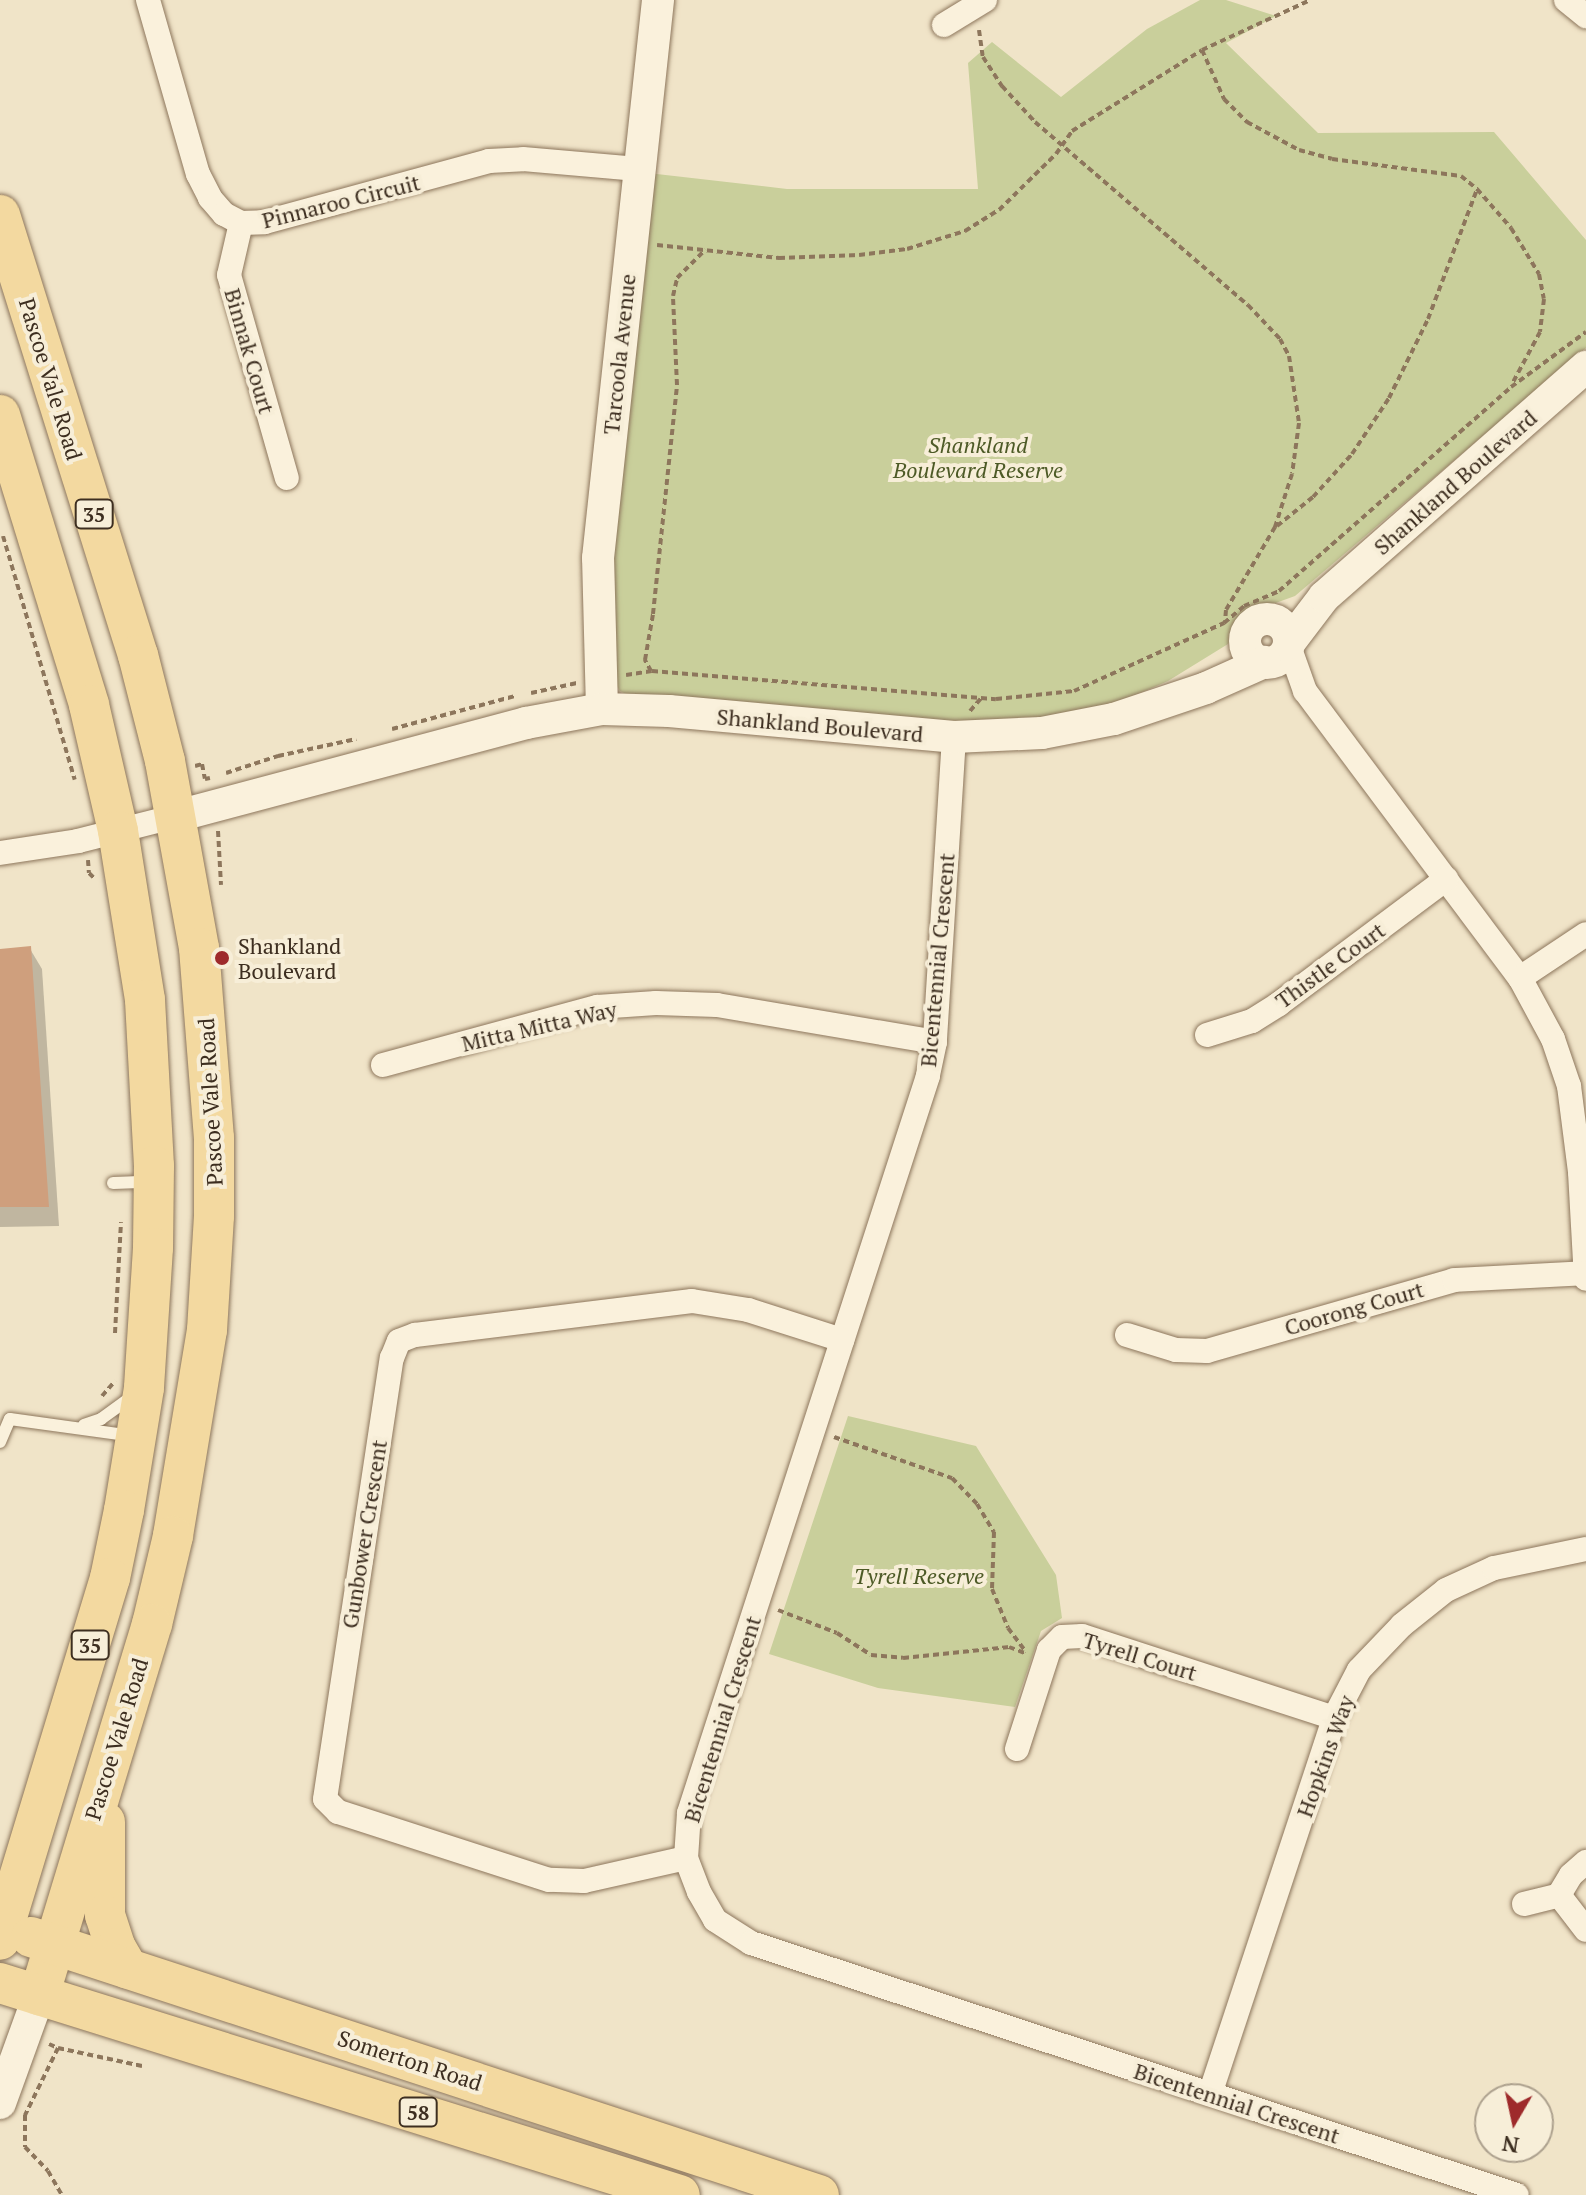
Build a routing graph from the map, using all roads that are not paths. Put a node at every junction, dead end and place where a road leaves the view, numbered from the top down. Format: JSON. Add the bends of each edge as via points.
{"nodes":[{"id":1,"x":148,"y":0,"type":"edge"},
{"id":2,"x":658,"y":0,"type":"edge"},
{"id":3,"x":1566,"y":0,"type":"edge"},
{"id":4,"x":980,"y":4,"type":"edge"},
{"id":5,"x":1586,"y":16,"type":"edge"},
{"id":6,"x":940,"y":26,"type":"dead end"},
{"id":7,"x":638,"y":169,"type":"junction"},
{"id":8,"x":0,"y":215,"type":"edge"},
{"id":9,"x":241,"y":223,"type":"junction"},
{"id":10,"x":1586,"y":367,"type":"edge"},
{"id":11,"x":0,"y":415,"type":"edge"},
{"id":12,"x":288,"y":483,"type":"dead end"},
{"id":13,"x":1264,"y":642,"type":"junction"},
{"id":14,"x":601,"y":694,"type":"junction"},
{"id":15,"x":954,"y":737,"type":"junction"},
{"id":16,"x":190,"y":793,"type":"junction"},
{"id":17,"x":118,"y":831,"type":"junction"},
{"id":18,"x":0,"y":853,"type":"edge"},
{"id":19,"x":1446,"y":879,"type":"junction"},
{"id":20,"x":1586,"y":934,"type":"edge"},
{"id":21,"x":1520,"y":978,"type":"junction"},
{"id":22,"x":1207,"y":1035,"type":"dead end"},
{"id":23,"x":935,"y":1042,"type":"junction"},
{"id":24,"x":383,"y":1065,"type":"dead end"},
{"id":25,"x":1586,"y":1273,"type":"edge"},
{"id":26,"x":1586,"y":1279,"type":"edge"},
{"id":27,"x":1127,"y":1335,"type":"dead end"},
{"id":28,"x":842,"y":1340,"type":"junction"},
{"id":29,"x":129,"y":1401,"type":"junction"},
{"id":30,"x":196,"y":1406,"type":"junction"},
{"id":31,"x":81,"y":1427,"type":"junction"},
{"id":32,"x":0,"y":1442,"type":"edge"},
{"id":33,"x":1586,"y":1549,"type":"edge"},
{"id":34,"x":1334,"y":1718,"type":"junction"},
{"id":35,"x":1017,"y":1749,"type":"dead end"},
{"id":36,"x":106,"y":1774,"type":"junction"},
{"id":37,"x":14,"y":1856,"type":"edge"},
{"id":38,"x":686,"y":1858,"type":"junction"},
{"id":39,"x":1586,"y":1862,"type":"edge"},
{"id":40,"x":1559,"y":1895,"type":"junction"},
{"id":41,"x":1524,"y":1904,"type":"dead end"},
{"id":42,"x":1586,"y":1930,"type":"edge"},
{"id":43,"x":1,"y":1932,"type":"edge"},
{"id":44,"x":54,"y":1945,"type":"junction"},
{"id":45,"x":128,"y":1969,"type":"junction"},
{"id":46,"x":0,"y":1983,"type":"edge"},
{"id":47,"x":39,"y":1995,"type":"junction"},
{"id":48,"x":1210,"y":2094,"type":"junction"},
{"id":49,"x":0,"y":2103,"type":"edge"},
{"id":50,"x":680,"y":2195,"type":"edge"},
{"id":51,"x":819,"y":2195,"type":"edge"},
{"id":52,"x":1517,"y":2195,"type":"edge"}],
"edges":[{"from":1,"to":9,"type":"street","name":"Pinnaroo Circuit","via":[[198,174],[224,214]]},
{"from":2,"to":7,"type":"street","name":"Tarcoola Avenue"},
{"from":3,"to":5,"type":"street"},
{"from":4,"to":6,"type":"street"},
{"from":7,"to":9,"type":"street","name":"Pinnaroo Circuit","via":[[489,161],[265,222]]},
{"from":7,"to":14,"type":"street","name":"Tarcoola Avenue","via":[[598,558]]},
{"from":8,"to":16,"type":"main road","name":"Pascoe Vale Road","number":"35","via":[[138,655]]},
{"from":9,"to":12,"type":"street","name":"Binnak Court","via":[[229,275]]},
{"from":10,"to":13,"type":"street","name":"Shankland Boulevard","via":[[1324,597]]},
{"from":11,"to":17,"type":"main road","number":"35","via":[[16,486],[89,705]]},
{"from":13,"to":15,"type":"street","name":"Shankland Boulevard","via":[[1183,695],[1114,719],[1042,733]]},
{"from":13,"to":19,"type":"street"},
{"from":14,"to":15,"type":"street","name":"Shankland Boulevard","via":[[669,711]]},
{"from":14,"to":16,"type":"street","name":"Shankland Boulevard","via":[[526,723]]},
{"from":15,"to":23,"type":"street","name":"Bicentennial Crescent"},
{"from":16,"to":17,"type":"street"},
{"from":16,"to":30,"type":"main road","name":"Pascoe Vale Road","number":"35","via":[[214,1138],[210,1293]]},
{"from":17,"to":18,"type":"street"},
{"from":17,"to":29,"type":"main road","number":"35","via":[[145,1000],[130,1183]]},
{"from":19,"to":21,"type":"street"},
{"from":19,"to":22,"type":"street","name":"Thistle Court","via":[[1279,1004],[1252,1021]]},
{"from":20,"to":21,"type":"street"},
{"from":21,"to":25,"type":"street","via":[[1553,1039],[1569,1086]]},
{"from":23,"to":24,"type":"street","name":"Mitta Mitta Way","via":[[717,1005],[656,1003],[597,1007]]},
{"from":23,"to":28,"type":"street","name":"Bicentennial Crescent"},
{"from":25,"to":26,"type":"street"},
{"from":25,"to":27,"type":"street","name":"Coorong Court","via":[[1454,1280],[1207,1351],[1176,1350]]},
{"from":28,"to":38,"type":"street","name":"Bicentennial Crescent","via":[[689,1813]]},
{"from":28,"to":38,"type":"street","name":"Gunbower Crescent","via":[[748,1310],[692,1301],[415,1335],[399,1341],[392,1358],[325,1799],[338,1812],[549,1880],[584,1881]]},
{"from":29,"to":30,"type":"main road","via":[[165,1433]]},
{"from":29,"to":31,"type":"lane"},
{"from":29,"to":31,"type":"lane"},
{"from":29,"to":37,"type":"main road","number":"35","via":[[110,1578]]},
{"from":30,"to":36,"type":"main road","name":"Pascoe Vale Road","number":"35","via":[[152,1624]]},
{"from":31,"to":32,"type":"lane","via":[[10,1419]]},
{"from":33,"to":34,"type":"street","name":"Hopkins Way","via":[[1494,1568],[1446,1590],[1402,1625],[1359,1670]]},
{"from":34,"to":35,"type":"street","name":"Tyrell Court","via":[[1082,1636],[1062,1637],[1037,1656]]},
{"from":34,"to":48,"type":"street","name":"Hopkins Way"},
{"from":36,"to":44,"type":"main road","name":"Pascoe Vale Road","number":"35"},
{"from":36,"to":45,"type":"main road","via":[[105,1915]]},
{"from":37,"to":43,"type":"main road","number":"35"},
{"from":38,"to":48,"type":"street","name":"Bicentennial Crescent","via":[[715,1920],[751,1943]]},
{"from":39,"to":40,"type":"street"},
{"from":40,"to":41,"type":"street"},
{"from":40,"to":42,"type":"street"},
{"from":43,"to":44,"type":"main road","name":"Somerton Road","number":"58"},
{"from":44,"to":45,"type":"main road","name":"Somerton Road","number":"58"},
{"from":44,"to":47,"type":"main road","name":"Pascoe Vale Road","number":"35"},
{"from":45,"to":51,"type":"main road","name":"Somerton Road","number":"58"},
{"from":46,"to":47,"type":"main road","number":"58"},
{"from":47,"to":49,"type":"street"},
{"from":47,"to":50,"type":"main road","number":"58"},
{"from":48,"to":52,"type":"street","name":"Bicentennial Crescent"}]}
